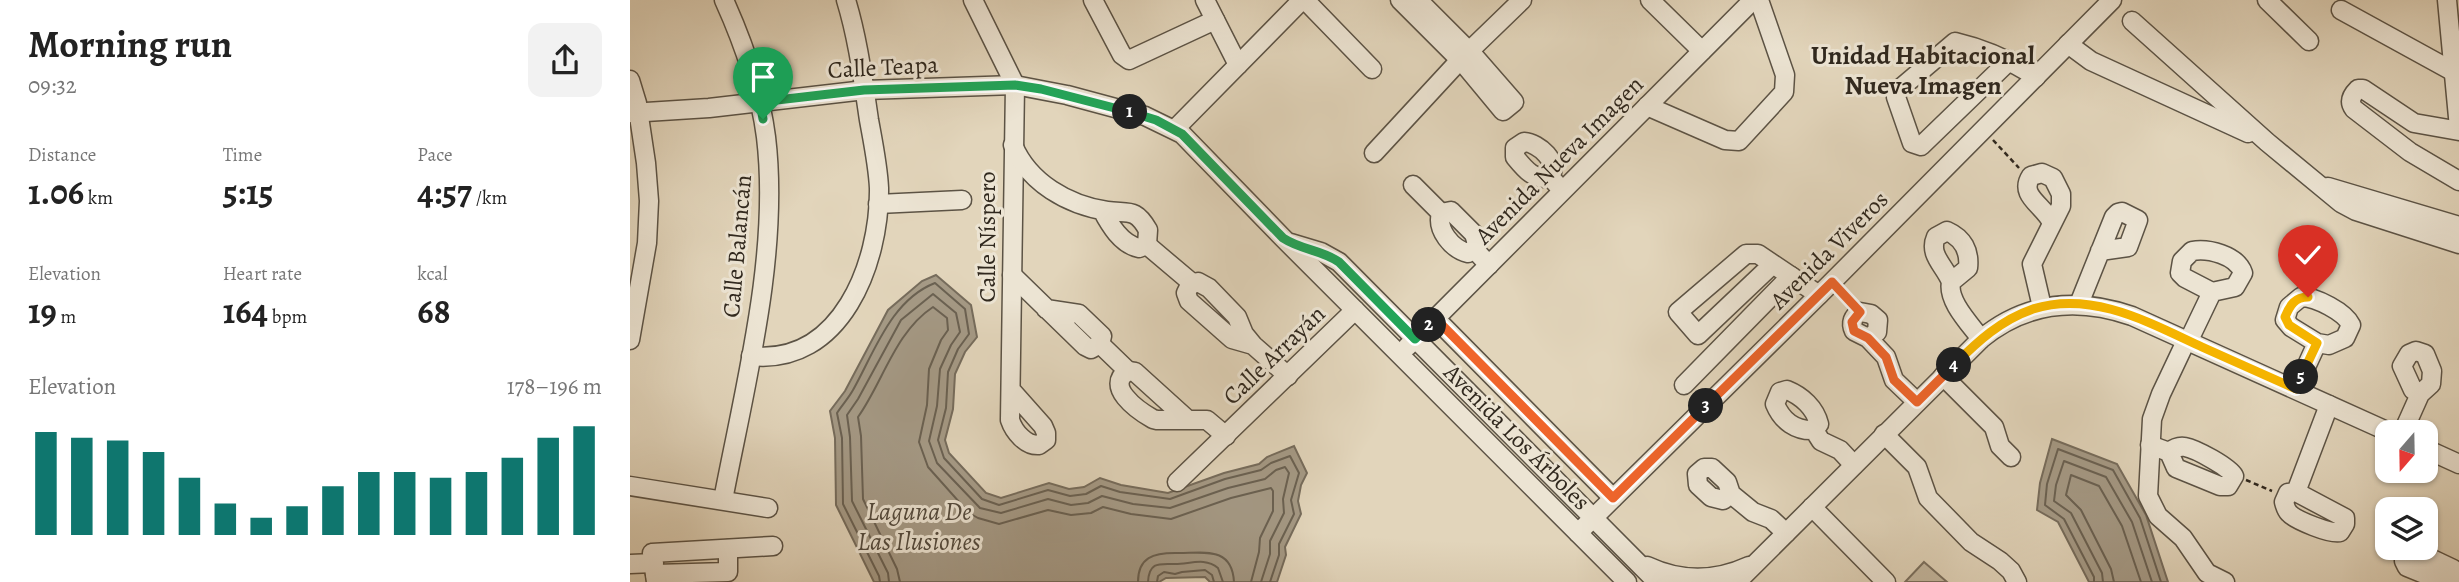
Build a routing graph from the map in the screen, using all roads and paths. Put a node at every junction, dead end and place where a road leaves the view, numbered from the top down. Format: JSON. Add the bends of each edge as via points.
{"nodes":[{"id":1,"x":724,"y":0,"type":"edge"},
{"id":2,"x":846,"y":0,"type":"edge"},
{"id":3,"x":973,"y":0,"type":"edge"},
{"id":4,"x":1093,"y":0,"type":"edge"},
{"id":5,"x":1205,"y":0,"type":"edge"},
{"id":6,"x":1303,"y":0,"type":"edge"},
{"id":7,"x":1400,"y":0,"type":"edge"},
{"id":8,"x":1522,"y":0,"type":"edge"},
{"id":9,"x":1650,"y":0,"type":"edge"},
{"id":10,"x":1753,"y":0,"type":"edge"},
{"id":11,"x":1759,"y":0,"type":"edge"},
{"id":12,"x":2112,"y":0,"type":"edge"},
{"id":13,"x":2267,"y":0,"type":"edge"},
{"id":14,"x":2447,"y":0,"type":"edge"},
{"id":15,"x":1420,"y":7,"type":"edge"},
{"id":16,"x":2341,"y":10,"type":"dead end"},
{"id":17,"x":1215,"y":20,"type":"junction"},
{"id":18,"x":2132,"y":21,"type":"dead end"},
{"id":19,"x":2309,"y":41,"type":"dead end"},
{"id":20,"x":2068,"y":44,"type":"junction"},
{"id":21,"x":1702,"y":51,"type":"junction"},
{"id":22,"x":1465,"y":56,"type":"junction"},
{"id":23,"x":2010,"y":60,"type":"junction"},
{"id":24,"x":1238,"y":65,"type":"junction"},
{"id":25,"x":1372,"y":69,"type":"dead end"},
{"id":26,"x":2454,"y":72,"type":"junction"},
{"id":27,"x":2036,"y":77,"type":"junction"},
{"id":28,"x":630,"y":80,"type":"edge"},
{"id":29,"x":2199,"y":82,"type":"junction"},
{"id":30,"x":1015,"y":85,"type":"junction"},
{"id":31,"x":864,"y":90,"type":"junction"},
{"id":32,"x":760,"y":102,"type":"junction"},
{"id":33,"x":2182,"y":102,"type":"junction"},
{"id":34,"x":1647,"y":106,"type":"junction"},
{"id":35,"x":634,"y":113,"type":"edge"},
{"id":36,"x":1175,"y":129,"type":"junction"},
{"id":37,"x":1983,"y":130,"type":"junction"},
{"id":38,"x":2459,"y":130,"type":"edge"},
{"id":39,"x":2267,"y":142,"type":"junction"},
{"id":40,"x":1013,"y":143,"type":"junction"},
{"id":41,"x":1374,"y":153,"type":"dead end"},
{"id":42,"x":2029,"y":179,"type":"junction"},
{"id":43,"x":2312,"y":179,"type":"junction"},
{"id":44,"x":2459,"y":181,"type":"edge"},
{"id":45,"x":1413,"y":185,"type":"dead end"},
{"id":46,"x":962,"y":200,"type":"dead end"},
{"id":47,"x":878,"y":204,"type":"junction"},
{"id":48,"x":1102,"y":210,"type":"junction"},
{"id":49,"x":2052,"y":223,"type":"junction"},
{"id":50,"x":2459,"y":226,"type":"edge"},
{"id":51,"x":1283,"y":238,"type":"junction"},
{"id":52,"x":2459,"y":244,"type":"edge"},
{"id":53,"x":1147,"y":245,"type":"junction"},
{"id":54,"x":2100,"y":251,"type":"dead end"},
{"id":55,"x":1773,"y":264,"type":"junction"},
{"id":56,"x":1489,"y":265,"type":"junction"},
{"id":57,"x":1012,"y":275,"type":"junction"},
{"id":58,"x":1791,"y":276,"type":"junction"},
{"id":59,"x":1951,"y":282,"type":"dead end"},
{"id":60,"x":1825,"y":289,"type":"junction"},
{"id":61,"x":2213,"y":292,"type":"dead end"},
{"id":62,"x":2078,"y":304,"type":"junction"},
{"id":63,"x":2042,"y":307,"type":"junction"},
{"id":64,"x":1355,"y":310,"type":"junction"},
{"id":65,"x":1860,"y":312,"type":"joint"},
{"id":66,"x":1436,"y":319,"type":"junction"},
{"id":67,"x":1415,"y":339,"type":"junction"},
{"id":68,"x":1981,"y":339,"type":"junction"},
{"id":69,"x":630,"y":340,"type":"edge"},
{"id":70,"x":2188,"y":340,"type":"junction"},
{"id":71,"x":2317,"y":343,"type":"dead end"},
{"id":72,"x":1400,"y":355,"type":"junction"},
{"id":73,"x":751,"y":356,"type":"junction"},
{"id":74,"x":1288,"y":376,"type":"junction"},
{"id":75,"x":1943,"y":376,"type":"junction"},
{"id":76,"x":1685,"y":385,"type":"dead end"},
{"id":77,"x":2296,"y":389,"type":"junction"},
{"id":78,"x":1011,"y":390,"type":"dead end"},
{"id":79,"x":2420,"y":394,"type":"dead end"},
{"id":80,"x":1917,"y":402,"type":"junction"},
{"id":81,"x":2329,"y":405,"type":"junction"},
{"id":82,"x":2408,"y":420,"type":"edge"},
{"id":83,"x":2375,"y":426,"type":"edge"},
{"id":84,"x":1814,"y":430,"type":"dead end"},
{"id":85,"x":1884,"y":434,"type":"junction"},
{"id":86,"x":1226,"y":436,"type":"junction"},
{"id":87,"x":2150,"y":444,"type":"junction"},
{"id":88,"x":2438,"y":454,"type":"edge"},
{"id":89,"x":2011,"y":457,"type":"dead end"},
{"id":90,"x":1854,"y":464,"type":"junction"},
{"id":91,"x":2459,"y":464,"type":"edge"},
{"id":92,"x":1545,"y":470,"type":"junction"},
{"id":93,"x":2234,"y":476,"type":"joint"},
{"id":94,"x":1177,"y":482,"type":"dead end"},
{"id":95,"x":630,"y":485,"type":"edge"},
{"id":96,"x":1530,"y":485,"type":"junction"},
{"id":97,"x":1731,"y":494,"type":"dead end"},
{"id":98,"x":2291,"y":494,"type":"joint"},
{"id":99,"x":1613,"y":498,"type":"junction"},
{"id":100,"x":723,"y":500,"type":"junction"},
{"id":101,"x":1812,"y":507,"type":"junction"},
{"id":102,"x":768,"y":508,"type":"dead end"},
{"id":103,"x":1593,"y":518,"type":"junction"},
{"id":104,"x":1578,"y":533,"type":"junction"},
{"id":105,"x":1786,"y":533,"type":"junction"},
{"id":106,"x":1620,"y":545,"type":"junction"},
{"id":107,"x":773,"y":547,"type":"dead end"},
{"id":108,"x":630,"y":564,"type":"edge"},
{"id":109,"x":655,"y":573,"type":"edge"},
{"id":110,"x":1748,"y":575,"type":"edge"},
{"id":111,"x":1625,"y":580,"type":"edge"},
{"id":112,"x":1657,"y":582,"type":"edge"},
{"id":113,"x":1886,"y":582,"type":"edge"},
{"id":114,"x":2017,"y":582,"type":"edge"},
{"id":115,"x":2225,"y":582,"type":"edge"}],
"edges":[{"from":1,"to":32,"type":"street","name":"Calle Balancán"},
{"from":2,"to":31,"type":"street"},
{"from":3,"to":30,"type":"street"},
{"from":4,"to":17,"type":"street","via":[[1129,60]]},
{"from":5,"to":17,"type":"street"},
{"from":6,"to":24,"type":"street"},
{"from":6,"to":25,"type":"street"},
{"from":7,"to":15,"type":"street"},
{"from":8,"to":22,"type":"street"},
{"from":9,"to":21,"type":"street"},
{"from":10,"to":21,"type":"street","name":"Avenida Nueva Imagen"},
{"from":11,"to":34,"type":"street","via":[[1785,75],[1784,92],[1739,141],[1725,140]]},
{"from":12,"to":20,"type":"street","name":"Avenida Viveros"},
{"from":13,"to":19,"type":"street"},
{"from":14,"to":26,"type":"street"},
{"from":15,"to":22,"type":"street"},
{"from":16,"to":26,"type":"street"},
{"from":17,"to":24,"type":"street"},
{"from":18,"to":29,"type":"street"},
{"from":20,"to":27,"type":"street","name":"Avenida Viveros"},
{"from":20,"to":33,"type":"street","via":[[2091,61]]},
{"from":21,"to":34,"type":"street","name":"Avenida Nueva Imagen"},
{"from":22,"to":41,"type":"street"},
{"from":23,"to":23,"type":"street","via":[[1955,42],[1899,88],[1896,97],[1912,143],[1921,146]]},
{"from":23,"to":27,"type":"street"},
{"from":24,"to":36,"type":"street"},
{"from":26,"to":38,"type":"street"},
{"from":27,"to":37,"type":"street","name":"Avenida Viveros"},
{"from":28,"to":35,"type":"street"},
{"from":29,"to":33,"type":"street"},
{"from":29,"to":39,"type":"street"},
{"from":30,"to":31,"type":"street","name":"Calle Teapa"},
{"from":30,"to":36,"type":"street","name":"Avenida Los Árboles","via":[[1145,116]]},
{"from":30,"to":40,"type":"street","name":"Calle Níspero"},
{"from":31,"to":32,"type":"street","name":"Calle Teapa"},
{"from":31,"to":47,"type":"street"},
{"from":32,"to":35,"type":"street","name":"Calle Teapa"},
{"from":32,"to":73,"type":"street","name":"Calle Balancán","via":[[768,156],[768,200]]},
{"from":33,"to":39,"type":"street"},
{"from":34,"to":56,"type":"street","name":"Avenida Nueva Imagen","via":[[1556,184]]},
{"from":35,"to":69,"type":"street","via":[[648,173],[649,201],[647,243]]},
{"from":36,"to":51,"type":"street","name":"Avenida Los Árboles"},
{"from":37,"to":42,"type":"path"},
{"from":37,"to":60,"type":"street","name":"Avenida Viveros"},
{"from":38,"to":44,"type":"street","via":[[2414,123],[2363,89],[2351,99],[2354,109],[2410,152]]},
{"from":39,"to":43,"type":"street"},
{"from":40,"to":48,"type":"street","via":[[1043,184],[1060,196]]},
{"from":40,"to":57,"type":"street","name":"Calle Níspero"},
{"from":42,"to":49,"type":"street","via":[[2028,192]]},
{"from":42,"to":49,"type":"street","via":[[2042,173],[2055,181],[2062,203]]},
{"from":43,"to":50,"type":"street"},
{"from":43,"to":52,"type":"street","via":[[2353,210]]},
{"from":45,"to":56,"type":"street","via":[[1441,213],[1439,224],[1444,234],[1461,251],[1474,249]]},
{"from":46,"to":47,"type":"street"},
{"from":47,"to":73,"type":"street","via":[[867,264],[841,317],[821,337],[795,352]]},
{"from":48,"to":53,"type":"street","via":[[1130,245]]},
{"from":48,"to":53,"type":"street","via":[[1123,210],[1136,216],[1148,230]]},
{"from":49,"to":63,"type":"street","via":[[2032,266]]},
{"from":51,"to":64,"type":"street","name":"Avenida Los Árboles"},
{"from":51,"to":67,"type":"street","name":"Avenida Los Árboles","via":[[1339,262]]},
{"from":53,"to":74,"type":"street","via":[[1192,283],[1186,293],[1189,301],[1232,339],[1252,345]]},
{"from":54,"to":62,"type":"street"},
{"from":55,"to":55,"type":"street","via":[[1758,254],[1746,254],[1678,312],[1698,335]]},
{"from":55,"to":58,"type":"street"},
{"from":56,"to":66,"type":"street","name":"Avenida Nueva Imagen"},
{"from":57,"to":78,"type":"street","name":"Calle Níspero"},
{"from":57,"to":86,"type":"street","name":"Calle Arrayán","via":[[1085,346],[1091,349],[1100,344],[1128,370],[1118,382],[1120,390],[1148,416],[1211,422]]},
{"from":58,"to":60,"type":"street"},
{"from":58,"to":76,"type":"street"},
{"from":59,"to":68,"type":"street","via":[[1958,306]]},
{"from":60,"to":65,"type":"path"},
{"from":60,"to":99,"type":"street","name":"Avenida Viveros"},
{"from":61,"to":70,"type":"street"},
{"from":62,"to":63,"type":"street"},
{"from":62,"to":70,"type":"street","via":[[2121,312]]},
{"from":63,"to":68,"type":"street","via":[[2006,321]]},
{"from":64,"to":72,"type":"street","name":"Avenida Los Árboles"},
{"from":64,"to":74,"type":"street","name":"Calle Arrayán"},
{"from":65,"to":80,"type":"street","via":[[1853,329],[1888,359],[1895,382]]},
{"from":66,"to":67,"type":"street","name":"Avenida Nueva Imagen"},
{"from":66,"to":99,"type":"street"},
{"from":67,"to":72,"type":"street","name":"Avenida Nueva Imagen"},
{"from":67,"to":92,"type":"street","name":"Avenida Los Árboles"},
{"from":68,"to":75,"type":"street"},
{"from":70,"to":77,"type":"street"},
{"from":70,"to":87,"type":"street","via":[[2158,401]]},
{"from":71,"to":77,"type":"street"},
{"from":72,"to":96,"type":"street","name":"Avenida Los Árboles"},
{"from":73,"to":100,"type":"street","name":"Calle Balancán"},
{"from":74,"to":86,"type":"street","name":"Calle Arrayán"},
{"from":75,"to":80,"type":"street"},
{"from":75,"to":89,"type":"street","via":[[1994,427],[2000,446]]},
{"from":77,"to":81,"type":"street"},
{"from":79,"to":82,"type":"street"},
{"from":80,"to":85,"type":"street"},
{"from":81,"to":83,"type":"street"},
{"from":81,"to":98,"type":"street"},
{"from":84,"to":90,"type":"street","via":[[1821,441]]},
{"from":85,"to":90,"type":"street"},
{"from":85,"to":114,"type":"street","via":[[1917,467],[1928,498],[1971,542],[2000,561]]},
{"from":86,"to":94,"type":"street","name":"Calle Arrayán"},
{"from":87,"to":93,"type":"street","via":[[2169,452],[2176,468],[2220,486],[2230,484]]},
{"from":87,"to":115,"type":"street","via":[[2147,490],[2153,508],[2191,547],[2207,573]]},
{"from":88,"to":91,"type":"street"},
{"from":90,"to":101,"type":"street"},
{"from":92,"to":96,"type":"street"},
{"from":92,"to":103,"type":"street","name":"Avenida Los Árboles"},
{"from":93,"to":98,"type":"path"},
{"from":95,"to":100,"type":"street"},
{"from":96,"to":104,"type":"street","name":"Avenida Los Árboles"},
{"from":97,"to":105,"type":"street"},
{"from":99,"to":103,"type":"street","name":"Avenida Viveros"},
{"from":100,"to":102,"type":"street"},
{"from":101,"to":105,"type":"street"},
{"from":101,"to":113,"type":"street"},
{"from":103,"to":104,"type":"street","name":"Avenida Viveros"},
{"from":103,"to":106,"type":"street","name":"Avenida Los Árboles"},
{"from":104,"to":111,"type":"street","name":"Avenida Los Árboles"},
{"from":105,"to":110,"type":"street"},
{"from":106,"to":110,"type":"street","via":[[1653,570],[1671,577],[1689,581]]},
{"from":106,"to":112,"type":"street","name":"Avenida Los Árboles"},
{"from":107,"to":109,"type":"street","via":[[728,549],[729,572]]},
{"from":108,"to":109,"type":"street"}]}
